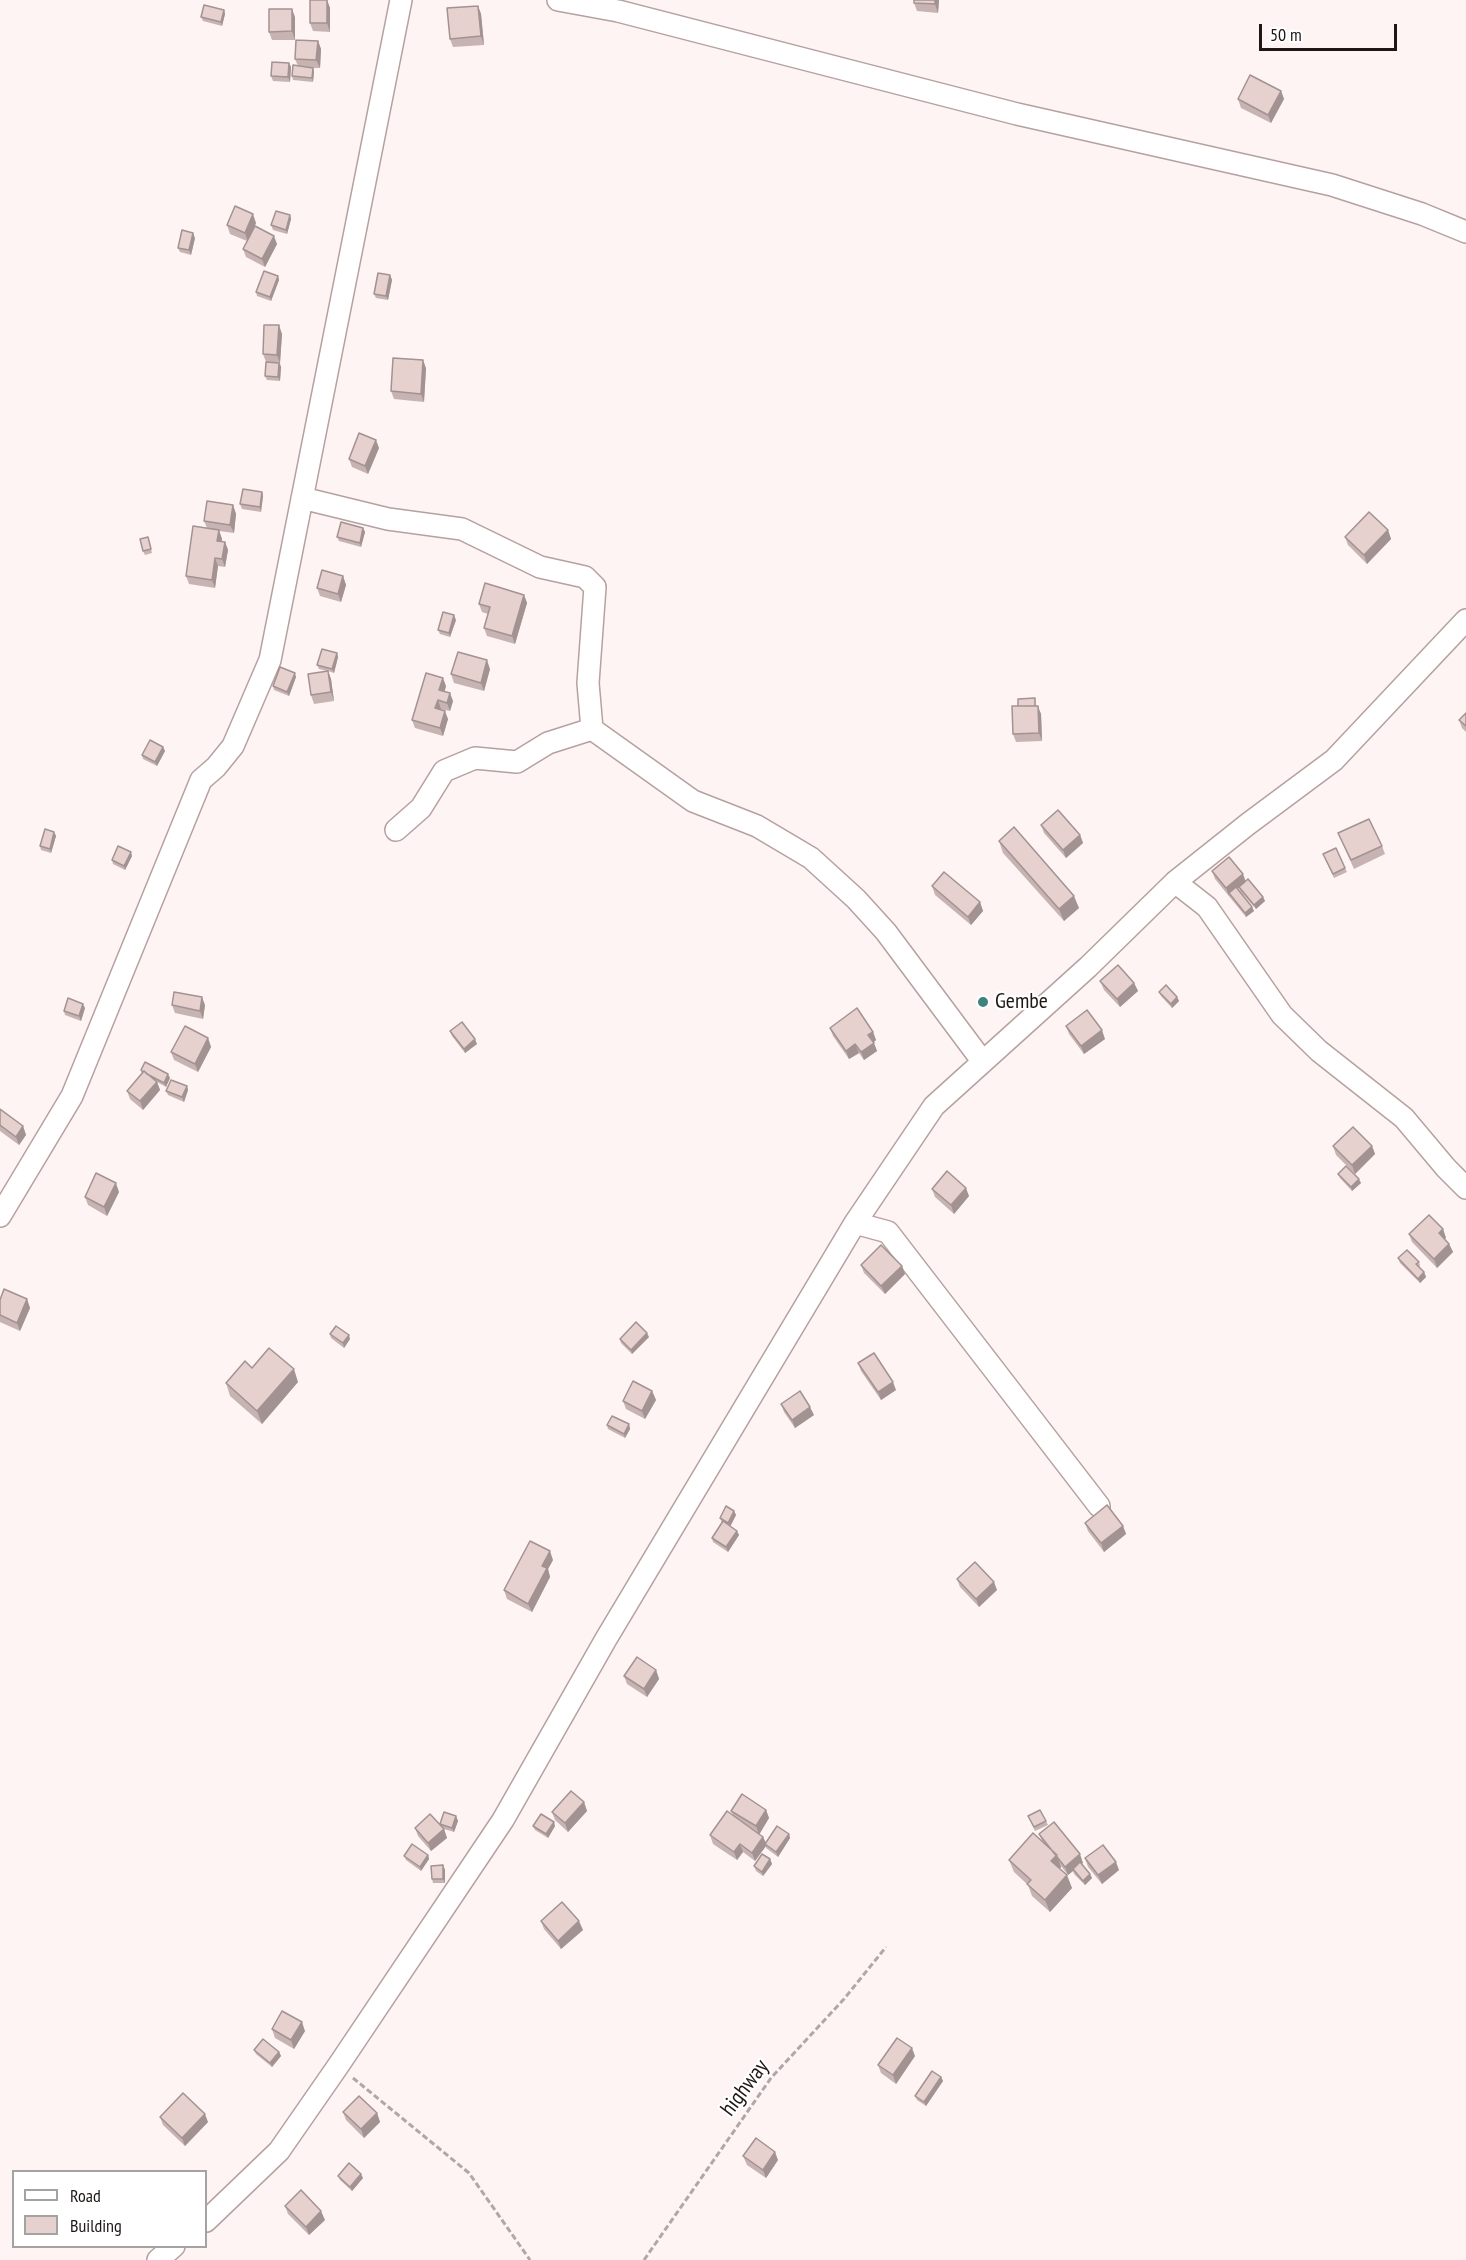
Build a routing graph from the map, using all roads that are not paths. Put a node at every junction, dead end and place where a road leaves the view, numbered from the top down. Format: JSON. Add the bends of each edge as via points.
{"nodes":[{"id":1,"x":401,"y":0,"type":"edge"},
{"id":2,"x":558,"y":0,"type":"edge"},
{"id":3,"x":1466,"y":232,"type":"edge"},
{"id":4,"x":302,"y":498,"type":"junction"},
{"id":5,"x":1466,"y":620,"type":"edge"},
{"id":6,"x":592,"y":729,"type":"junction"},
{"id":7,"x":396,"y":830,"type":"dead end"},
{"id":8,"x":1175,"y":882,"type":"junction"},
{"id":9,"x":983,"y":1062,"type":"junction"},
{"id":10,"x":1466,"y":1188,"type":"edge"},
{"id":11,"x":0,"y":1216,"type":"edge"},
{"id":12,"x":855,"y":1223,"type":"junction"},
{"id":13,"x":1099,"y":1506,"type":"dead end"},
{"id":14,"x":207,"y":2221,"type":"edge"},
{"id":15,"x":173,"y":2248,"type":"edge"},
{"id":16,"x":158,"y":2260,"type":"edge"}],
"edges":[{"from":1,"to":4,"type":"street"},
{"from":2,"to":3,"type":"street","via":[[618,11],[1028,117],[1332,185]]},
{"from":4,"to":6,"type":"street","via":[[388,519],[462,529],[540,567],[585,577],[595,587],[588,683]]},
{"from":4,"to":11,"type":"street","via":[[270,660],[233,746],[201,780],[72,1095]]},
{"from":5,"to":8,"type":"street","via":[[1334,760]]},
{"from":6,"to":7,"type":"street","via":[[548,743],[517,762],[475,758],[444,771],[421,807]]},
{"from":6,"to":9,"type":"street","via":[[693,801],[757,826],[811,858],[886,932]]},
{"from":8,"to":9,"type":"street"},
{"from":8,"to":10,"type":"street","via":[[1207,907],[1282,1015],[1319,1051],[1404,1118]]},
{"from":9,"to":12,"type":"street","via":[[934,1106]]},
{"from":12,"to":13,"type":"street","via":[[888,1232]]},
{"from":12,"to":14,"type":"street","via":[[606,1639],[504,1820],[279,2151]]},
{"from":15,"to":16,"type":"street"}]}
